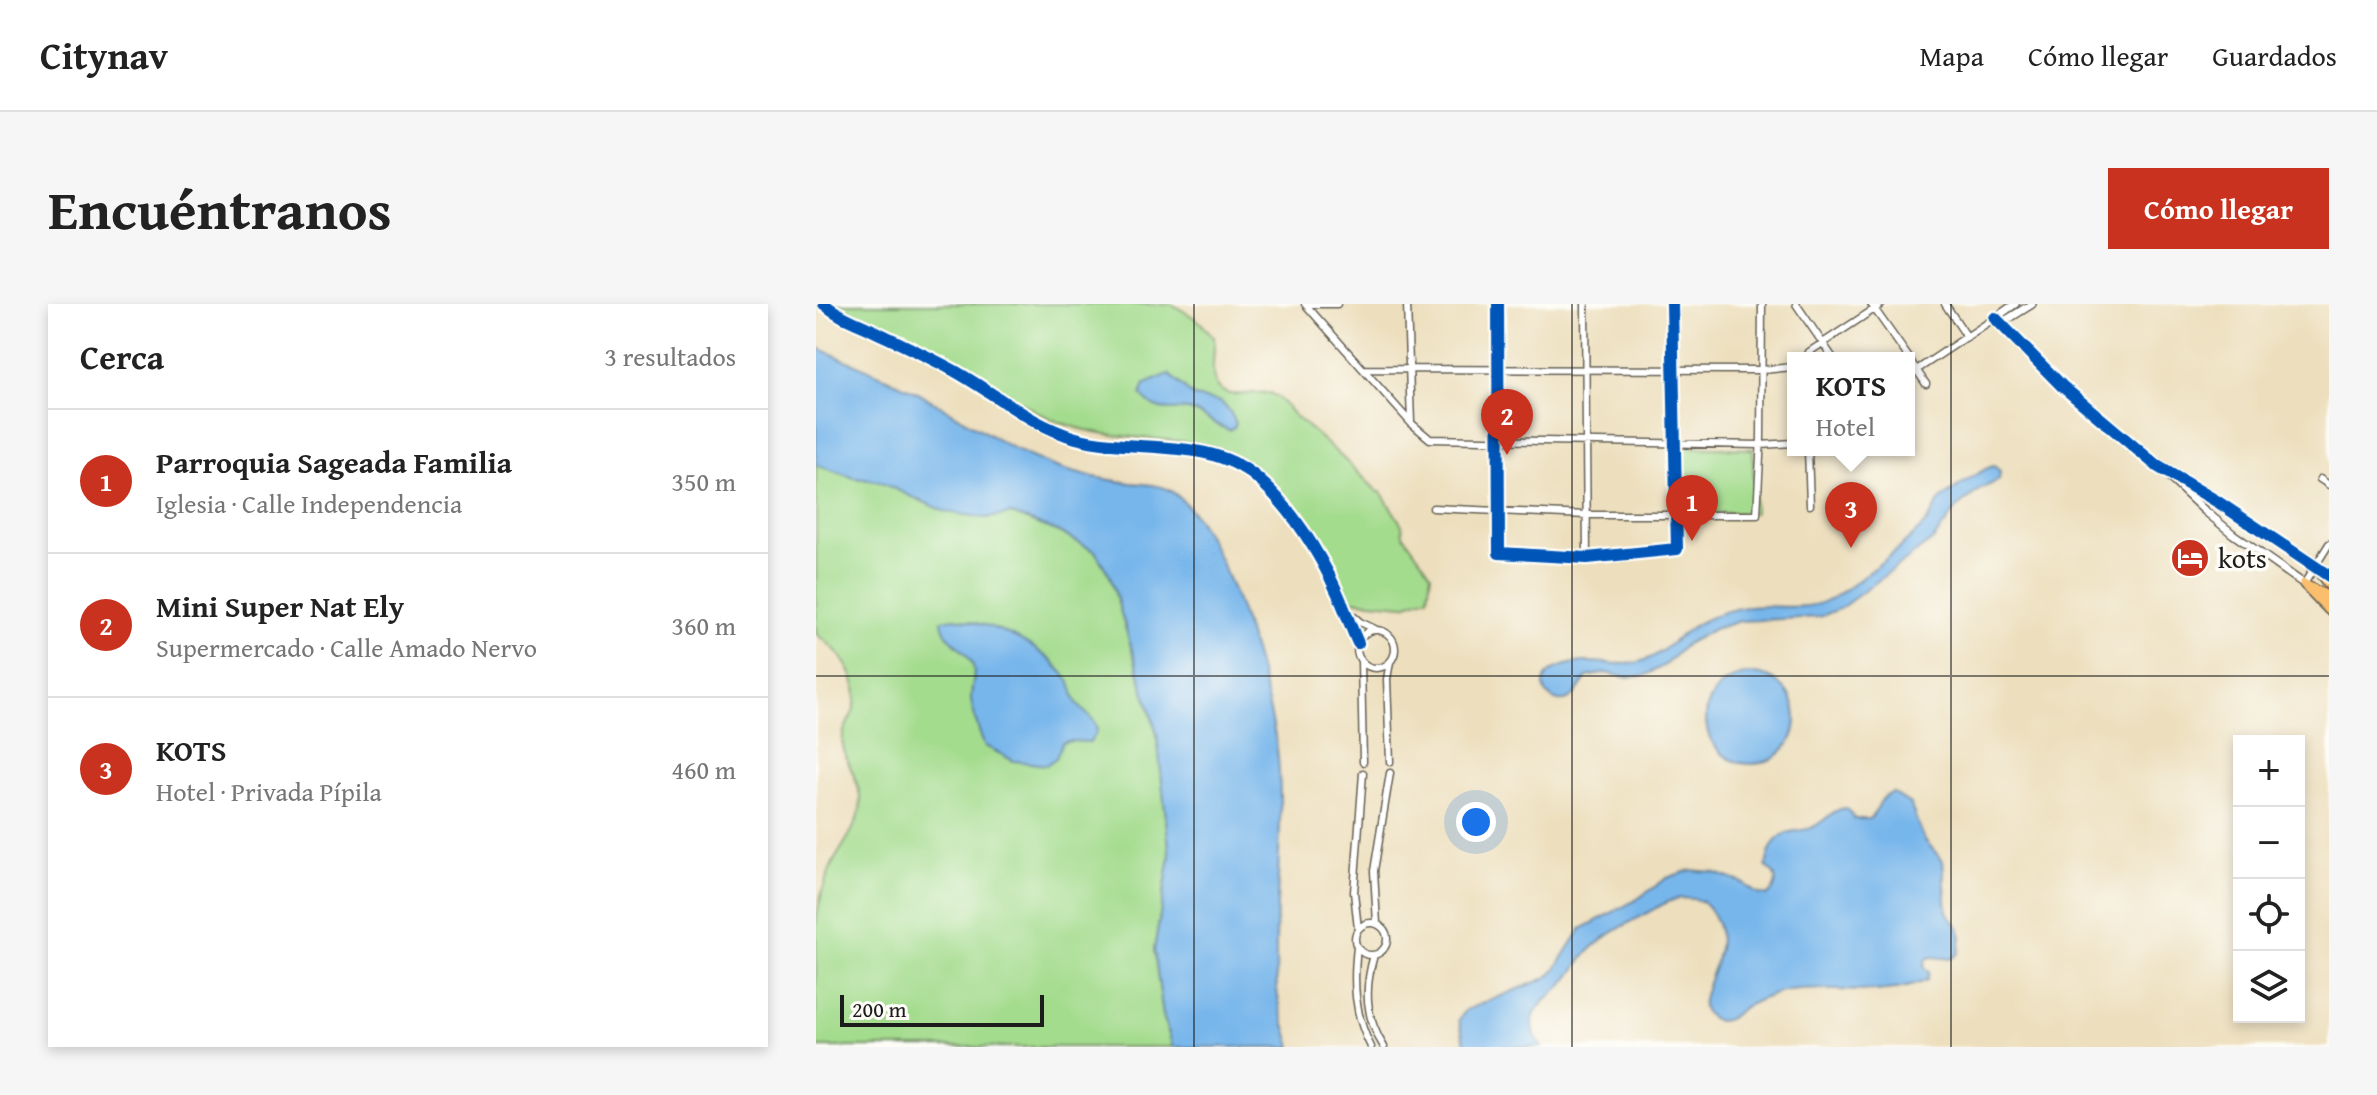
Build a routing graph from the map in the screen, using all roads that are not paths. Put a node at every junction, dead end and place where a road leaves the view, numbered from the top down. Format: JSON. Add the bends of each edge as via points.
{"nodes":[{"id":1,"x":824,"y":304,"type":"edge"},
{"id":2,"x":1305,"y":304,"type":"edge"},
{"id":3,"x":1337,"y":304,"type":"edge"},
{"id":4,"x":1407,"y":304,"type":"edge"},
{"id":5,"x":1498,"y":304,"type":"edge"},
{"id":6,"x":1585,"y":304,"type":"edge"},
{"id":7,"x":1672,"y":304,"type":"edge"},
{"id":8,"x":1762,"y":304,"type":"edge"},
{"id":9,"x":1796,"y":304,"type":"edge"},
{"id":10,"x":1882,"y":304,"type":"edge"},
{"id":11,"x":1945,"y":304,"type":"edge"},
{"id":12,"x":2015,"y":304,"type":"edge"},
{"id":13,"x":2032,"y":304,"type":"edge"},
{"id":14,"x":1873,"y":306,"type":"edge"},
{"id":15,"x":1998,"y":321,"type":"junction"},
{"id":16,"x":1967,"y":337,"type":"junction"},
{"id":17,"x":1823,"y":343,"type":"junction"},
{"id":18,"x":1809,"y":352,"type":"edge"},
{"id":19,"x":1829,"y":352,"type":"edge"},
{"id":20,"x":1905,"y":352,"type":"edge"},
{"id":21,"x":1915,"y":367,"type":"edge"},
{"id":22,"x":1408,"y":368,"type":"junction"},
{"id":23,"x":1787,"y":368,"type":"edge"},
{"id":24,"x":1363,"y":369,"type":"junction"},
{"id":25,"x":1499,"y":370,"type":"junction"},
{"id":26,"x":1587,"y":370,"type":"junction"},
{"id":27,"x":1674,"y":370,"type":"junction"},
{"id":28,"x":1762,"y":370,"type":"junction"},
{"id":29,"x":1917,"y":370,"type":"junction"},
{"id":30,"x":1926,"y":384,"type":"dead end"},
{"id":31,"x":1411,"y":423,"type":"junction"},
{"id":32,"x":1500,"y":441,"type":"junction"},
{"id":33,"x":1587,"y":441,"type":"junction"},
{"id":34,"x":1675,"y":442,"type":"junction"},
{"id":35,"x":1787,"y":443,"type":"edge"},
{"id":36,"x":1760,"y":445,"type":"junction"},
{"id":37,"x":1808,"y":456,"type":"edge"},
{"id":38,"x":2157,"y":466,"type":"junction"},
{"id":39,"x":2320,"y":479,"type":"dead end"},
{"id":40,"x":2329,"y":485,"type":"edge"},
{"id":41,"x":1810,"y":505,"type":"dead end"},
{"id":42,"x":1433,"y":508,"type":"dead end"},
{"id":43,"x":1498,"y":511,"type":"junction"},
{"id":44,"x":1587,"y":515,"type":"junction"},
{"id":45,"x":1678,"y":516,"type":"junction"},
{"id":46,"x":2245,"y":521,"type":"junction"},
{"id":47,"x":2233,"y":534,"type":"junction"},
{"id":48,"x":2329,"y":544,"type":"edge"},
{"id":49,"x":1587,"y":558,"type":"junction"},
{"id":50,"x":2314,"y":566,"type":"junction"},
{"id":51,"x":2329,"y":576,"type":"edge"},
{"id":52,"x":2304,"y":584,"type":"junction"},
{"id":53,"x":2329,"y":585,"type":"edge"},
{"id":54,"x":2329,"y":597,"type":"edge"},
{"id":55,"x":1345,"y":609,"type":"junction"},
{"id":56,"x":2329,"y":610,"type":"edge"},
{"id":57,"x":1376,"y":630,"type":"junction"},
{"id":58,"x":1358,"y":643,"type":"junction"},
{"id":59,"x":1361,"y":660,"type":"junction"},
{"id":60,"x":1390,"y":661,"type":"junction"},
{"id":61,"x":1363,"y":762,"type":"dead end"},
{"id":62,"x":1390,"y":762,"type":"dead end"},
{"id":63,"x":1363,"y":773,"type":"dead end"},
{"id":64,"x":1390,"y":773,"type":"dead end"},
{"id":65,"x":1377,"y":924,"type":"junction"},
{"id":66,"x":1358,"y":929,"type":"junction"},
{"id":67,"x":1357,"y":947,"type":"junction"},
{"id":68,"x":1374,"y":955,"type":"junction"},
{"id":69,"x":1371,"y":1047,"type":"edge"},
{"id":70,"x":1384,"y":1047,"type":"edge"}],
"edges":[{"from":1,"to":55,"type":"street","via":[[1073,438],[1110,446],[1187,450],[1242,467],[1258,478],[1316,552]]},
{"from":2,"to":3,"type":"street"},
{"from":2,"to":24,"type":"street"},
{"from":4,"to":22,"type":"street"},
{"from":5,"to":25,"type":"street"},
{"from":6,"to":26,"type":"street"},
{"from":7,"to":27,"type":"street"},
{"from":8,"to":28,"type":"street"},
{"from":9,"to":17,"type":"street"},
{"from":10,"to":14,"type":"street"},
{"from":11,"to":16,"type":"street"},
{"from":12,"to":15,"type":"street"},
{"from":13,"to":15,"type":"street"},
{"from":14,"to":17,"type":"street"},
{"from":14,"to":20,"type":"street"},
{"from":15,"to":16,"type":"street"},
{"from":15,"to":38,"type":"street","via":[[2062,386]]},
{"from":16,"to":29,"type":"street"},
{"from":17,"to":18,"type":"street"},
{"from":17,"to":19,"type":"street"},
{"from":21,"to":29,"type":"street"},
{"from":22,"to":24,"type":"street"},
{"from":22,"to":25,"type":"street"},
{"from":22,"to":31,"type":"street"},
{"from":23,"to":28,"type":"street"},
{"from":24,"to":31,"type":"street"},
{"from":25,"to":26,"type":"street"},
{"from":25,"to":32,"type":"street"},
{"from":26,"to":27,"type":"street"},
{"from":26,"to":33,"type":"street"},
{"from":27,"to":28,"type":"street"},
{"from":27,"to":34,"type":"street"},
{"from":28,"to":36,"type":"street"},
{"from":29,"to":30,"type":"street"},
{"from":31,"to":32,"type":"street","via":[[1430,439]]},
{"from":32,"to":33,"type":"street"},
{"from":32,"to":43,"type":"street"},
{"from":33,"to":34,"type":"street"},
{"from":33,"to":44,"type":"street"},
{"from":34,"to":36,"type":"street"},
{"from":34,"to":45,"type":"street"},
{"from":35,"to":36,"type":"street"},
{"from":36,"to":45,"type":"street","via":[[1757,515]]},
{"from":37,"to":41,"type":"street"},
{"from":38,"to":46,"type":"street"},
{"from":38,"to":47,"type":"street"},
{"from":39,"to":40,"type":"street"},
{"from":42,"to":43,"type":"street"},
{"from":43,"to":44,"type":"street"},
{"from":43,"to":49,"type":"street","via":[[1499,553]]},
{"from":44,"to":45,"type":"street"},
{"from":44,"to":49,"type":"street"},
{"from":45,"to":49,"type":"street","via":[[1677,549]]},
{"from":46,"to":47,"type":"street","via":[[2233,526]]},
{"from":46,"to":50,"type":"street"},
{"from":47,"to":52,"type":"street"},
{"from":48,"to":50,"type":"street"},
{"from":50,"to":51,"type":"highway"},
{"from":50,"to":52,"type":"street"},
{"from":50,"to":53,"type":"highway"},
{"from":52,"to":54,"type":"highway"},
{"from":52,"to":56,"type":"highway"},
{"from":55,"to":57,"type":"street"},
{"from":55,"to":58,"type":"street"},
{"from":57,"to":58,"type":"street","via":[[1365,633]]},
{"from":57,"to":60,"type":"street","via":[[1392,638]]},
{"from":58,"to":59,"type":"street"},
{"from":59,"to":60,"type":"street","via":[[1375,668]]},
{"from":59,"to":61,"type":"street"},
{"from":60,"to":62,"type":"street"},
{"from":63,"to":66,"type":"street","via":[[1354,880]]},
{"from":64,"to":65,"type":"street","via":[[1374,871]]},
{"from":65,"to":66,"type":"street"},
{"from":65,"to":68,"type":"street","via":[[1387,940]]},
{"from":66,"to":67,"type":"street"},
{"from":67,"to":68,"type":"street"},
{"from":67,"to":69,"type":"street","via":[[1355,1001]]},
{"from":68,"to":70,"type":"street","via":[[1366,1000],[1373,1030]]}]}
